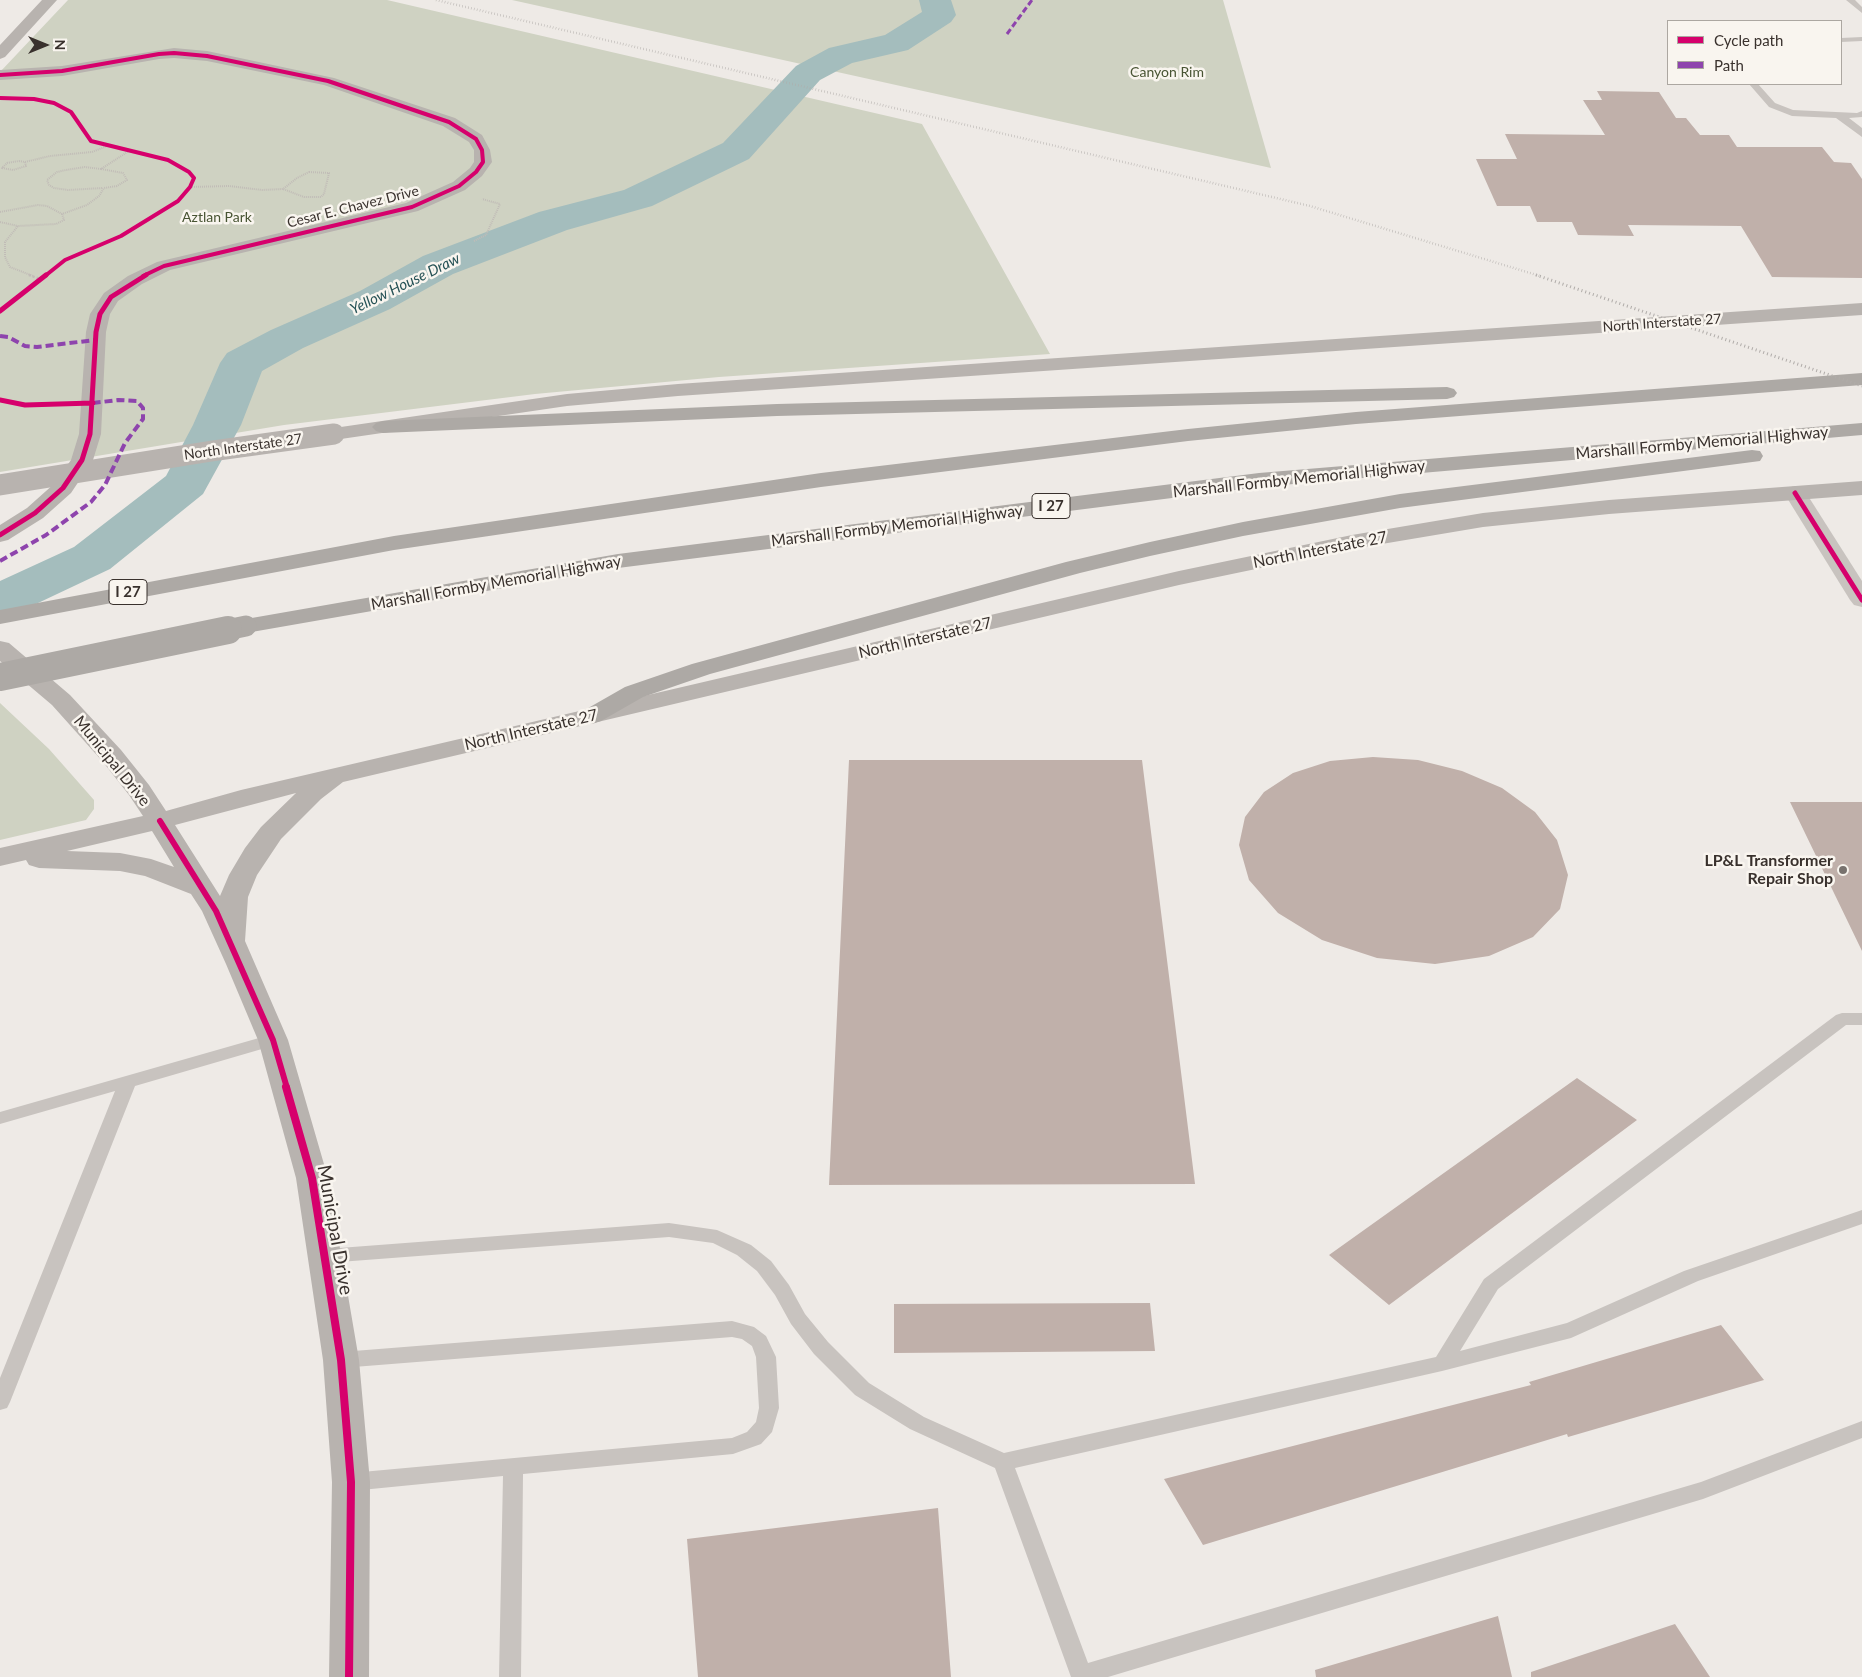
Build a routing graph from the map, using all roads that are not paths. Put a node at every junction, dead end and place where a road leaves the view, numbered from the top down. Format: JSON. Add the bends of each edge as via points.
{"nodes":[{"id":1,"x":50,"y":0,"type":"edge"},
{"id":2,"x":1850,"y":0,"type":"edge"},
{"id":3,"x":1862,"y":11,"type":"edge"},
{"id":4,"x":1862,"y":39,"type":"edge"},
{"id":5,"x":1842,"y":40,"type":"edge"},
{"id":6,"x":0,"y":54,"type":"edge"},
{"id":7,"x":0,"y":75,"type":"edge"},
{"id":8,"x":1755,"y":85,"type":"edge"},
{"id":9,"x":1862,"y":114,"type":"edge"},
{"id":10,"x":1837,"y":116,"type":"junction"},
{"id":11,"x":1862,"y":134,"type":"edge"},
{"id":12,"x":1862,"y":310,"type":"edge"},
{"id":13,"x":1862,"y":379,"type":"edge"},
{"id":14,"x":1651,"y":394,"type":"junction"},
{"id":15,"x":383,"y":427,"type":"junction"},
{"id":16,"x":1862,"y":429,"type":"edge"},
{"id":17,"x":1862,"y":442,"type":"edge"},
{"id":18,"x":0,"y":486,"type":"edge"},
{"id":19,"x":1862,"y":488,"type":"edge"},
{"id":20,"x":1795,"y":493,"type":"junction"},
{"id":21,"x":0,"y":535,"type":"edge"},
{"id":22,"x":1862,"y":600,"type":"edge"},
{"id":23,"x":0,"y":617,"type":"edge"},
{"id":24,"x":0,"y":648,"type":"edge"},
{"id":25,"x":0,"y":677,"type":"edge"},
{"id":26,"x":592,"y":716,"type":"junction"},
{"id":27,"x":338,"y":775,"type":"junction"},
{"id":28,"x":160,"y":821,"type":"junction"},
{"id":29,"x":0,"y":857,"type":"edge"},
{"id":30,"x":0,"y":861,"type":"edge"},
{"id":31,"x":200,"y":886,"type":"junction"},
{"id":32,"x":230,"y":941,"type":"junction"},
{"id":33,"x":1862,"y":1019,"type":"edge"},
{"id":34,"x":273,"y":1040,"type":"junction"},
{"id":35,"x":128,"y":1081,"type":"junction"},
{"id":36,"x":0,"y":1118,"type":"edge"},
{"id":37,"x":1862,"y":1217,"type":"edge"},
{"id":38,"x":326,"y":1256,"type":"junction"},
{"id":39,"x":341,"y":1360,"type":"junction"},
{"id":40,"x":1442,"y":1362,"type":"junction"},
{"id":41,"x":0,"y":1402,"type":"edge"},
{"id":42,"x":1862,"y":1430,"type":"edge"},
{"id":43,"x":1002,"y":1462,"type":"junction"},
{"id":44,"x":513,"y":1466,"type":"junction"},
{"id":45,"x":351,"y":1482,"type":"junction"},
{"id":46,"x":349,"y":1677,"type":"edge"},
{"id":47,"x":510,"y":1677,"type":"edge"}],
"edges":[{"from":1,"to":6,"type":"main road"},
{"from":2,"to":3,"type":"lane"},
{"from":4,"to":5,"type":"lane"},
{"from":7,"to":21,"type":"main road","name":"Cesar E. Chavez Drive","via":[[62,71],[141,56],[174,53],[207,56],[328,82],[449,122],[476,139],[482,150],[483,162],[459,186],[412,207],[164,266],[135,280],[111,298],[100,314],[96,332],[90,434],[82,460],[63,488],[35,513]]},
{"from":8,"to":10,"type":"lane","via":[[1772,105],[1792,113]]},
{"from":9,"to":10,"type":"lane"},
{"from":10,"to":11,"type":"lane"},
{"from":12,"to":15,"type":"main road","name":"North Interstate 27","via":[[678,390],[567,400]]},
{"from":13,"to":14,"type":"highway","number":"I 27"},
{"from":14,"to":15,"type":"highway","via":[[1420,394],[786,410]]},
{"from":14,"to":23,"type":"highway","number":"I 27","via":[[1356,418],[1011,456],[687,499],[394,543]]},
{"from":15,"to":18,"type":"main road","name":"North Interstate 27","bridge":true},
{"from":16,"to":25,"type":"highway","name":"Marshall Formby Memorial Highway","number":"I 27","bridge":true,"via":[[1249,481],[618,561],[246,626]]},
{"from":17,"to":26,"type":"highway","via":[[1400,501],[1150,549],[701,669],[634,692]]},
{"from":19,"to":20,"type":"main road","name":"North Interstate 27"},
{"from":20,"to":22,"type":"street"},
{"from":20,"to":26,"type":"main road","name":"North Interstate 27","via":[[1483,520],[1352,542],[1179,578]]},
{"from":24,"to":28,"type":"main road","name":"Municipal Drive","via":[[61,700],[112,756]]},
{"from":26,"to":27,"type":"main road","name":"North Interstate 27"},
{"from":27,"to":28,"type":"main road","name":"North Interstate 27"},
{"from":27,"to":32,"type":"main road","via":[[312,793],[271,833],[255,854],[234,897]]},
{"from":28,"to":29,"type":"main road","name":"North Interstate 27"},
{"from":28,"to":31,"type":"main road","name":"Municipal Drive"},
{"from":30,"to":31,"type":"main road","via":[[120,862],[151,868]]},
{"from":31,"to":32,"type":"main road","name":"Municipal Drive"},
{"from":32,"to":34,"type":"main road","name":"Municipal Drive"},
{"from":33,"to":40,"type":"lane","via":[[1842,1019],[1491,1284]]},
{"from":34,"to":35,"type":"lane"},
{"from":34,"to":38,"type":"main road","name":"Municipal Drive","via":[[312,1178]]},
{"from":35,"to":36,"type":"lane"},
{"from":35,"to":41,"type":"lane"},
{"from":37,"to":40,"type":"lane","via":[[1691,1276],[1571,1330]]},
{"from":38,"to":39,"type":"main road","name":"Municipal Drive"},
{"from":38,"to":43,"type":"lane","via":[[669,1230],[717,1238],[744,1250],[764,1266],[821,1348],[862,1389],[917,1423]]},
{"from":39,"to":44,"type":"lane","via":[[732,1329],[747,1332],[759,1341],[766,1357],[769,1408],[765,1426],[754,1438],[733,1446]]},
{"from":39,"to":45,"type":"main road","name":"Municipal Drive"},
{"from":40,"to":43,"type":"lane"},
{"from":42,"to":43,"type":"lane","via":[[1703,1490],[1081,1675]]},
{"from":44,"to":45,"type":"lane"},
{"from":44,"to":47,"type":"lane"},
{"from":45,"to":46,"type":"main road","name":"Municipal Drive"}]}
